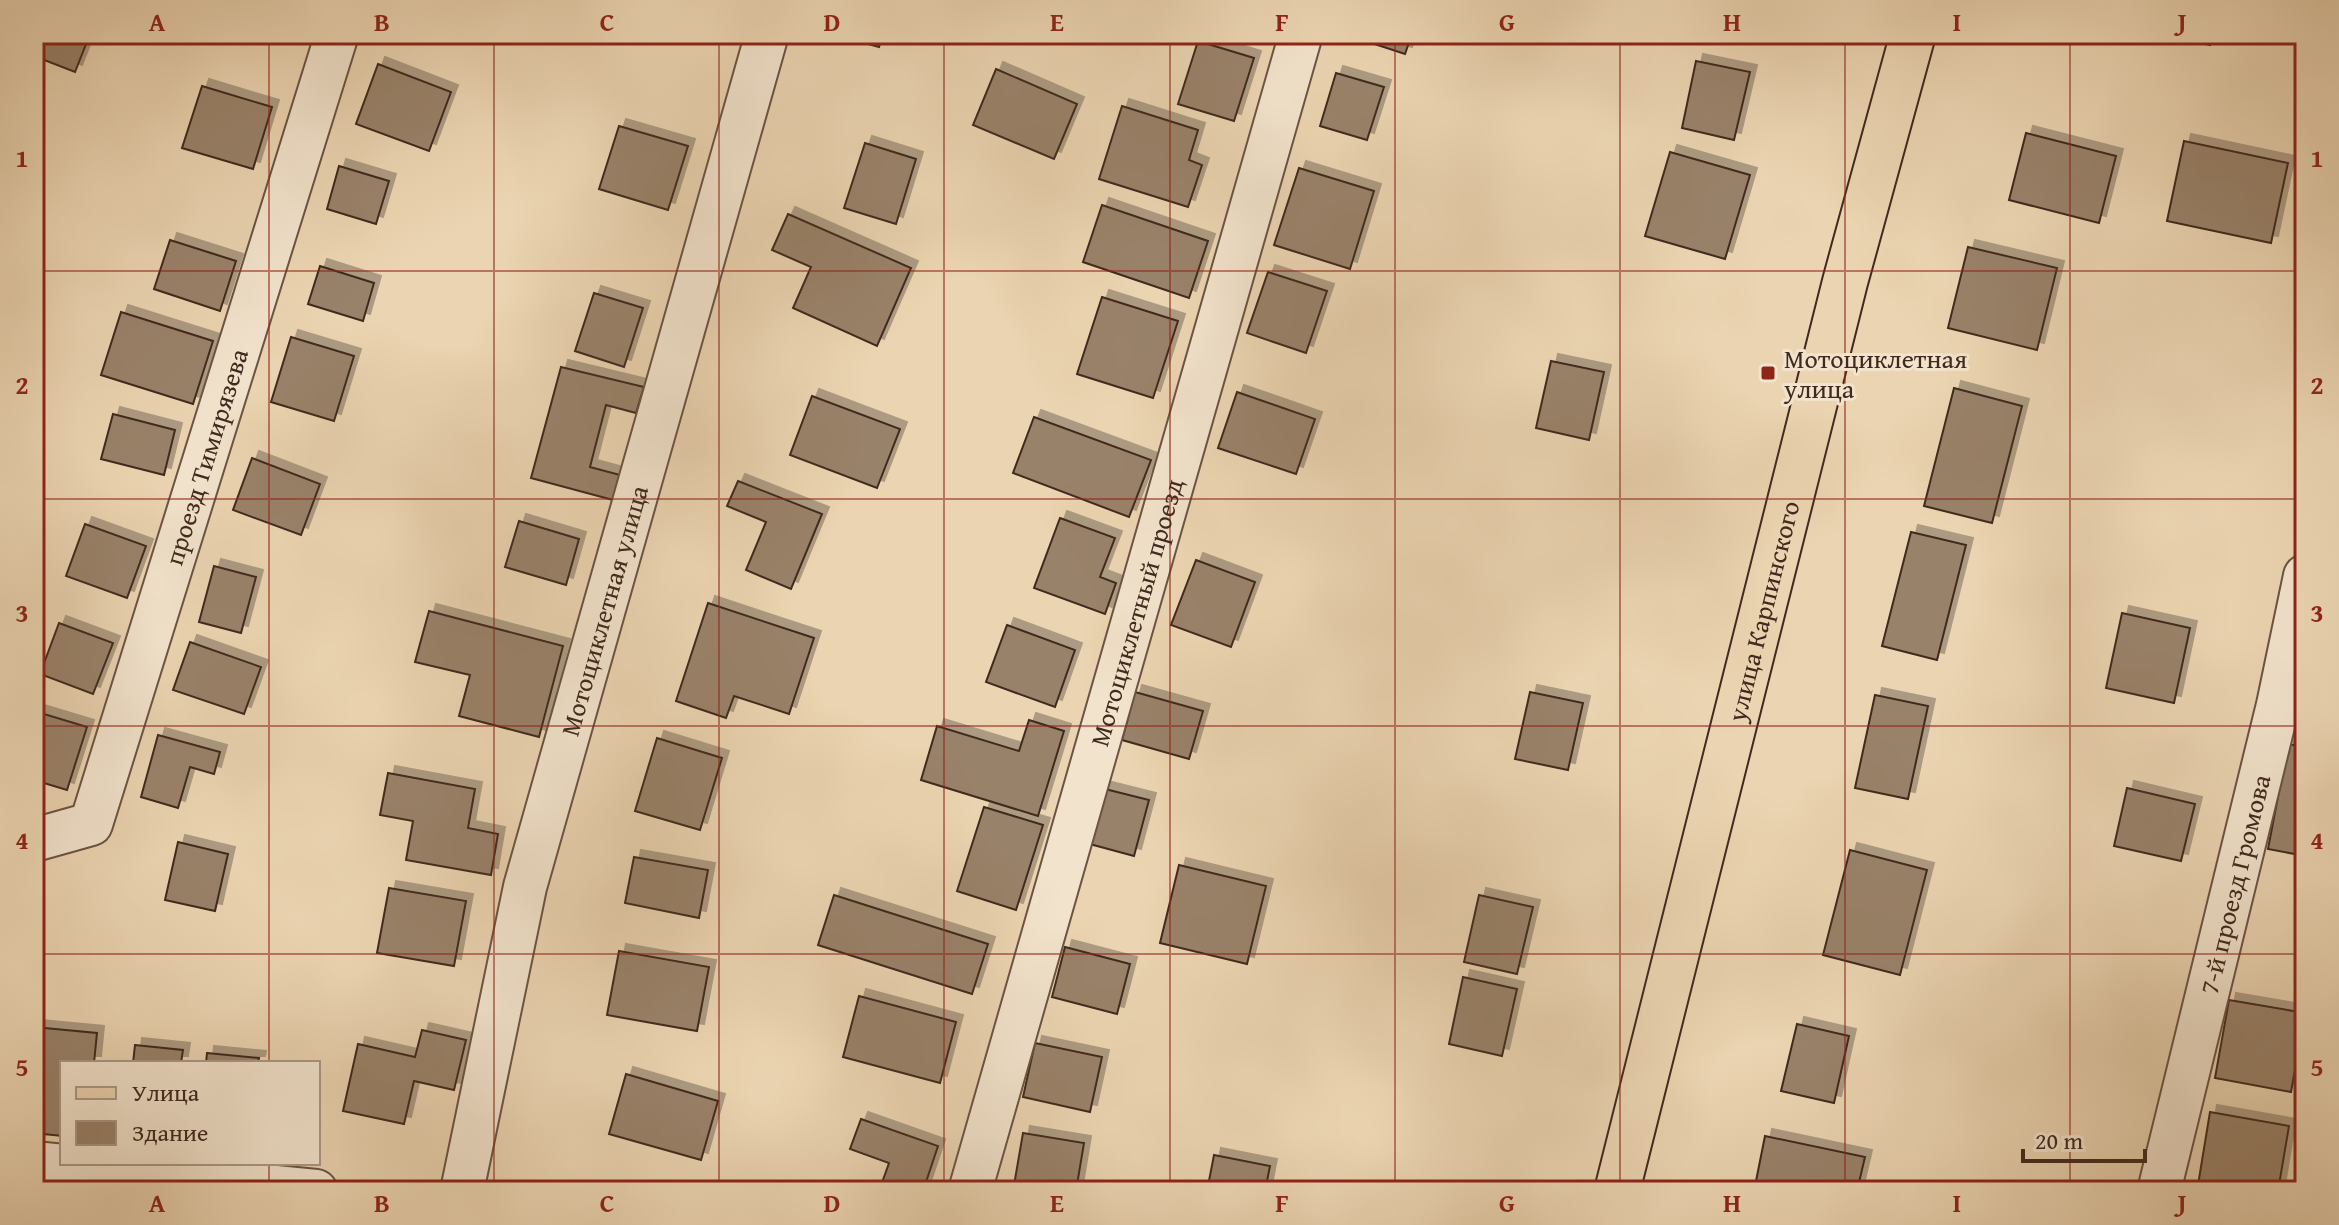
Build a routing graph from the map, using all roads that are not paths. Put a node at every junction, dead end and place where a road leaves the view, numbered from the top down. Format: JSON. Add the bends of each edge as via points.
{"nodes":[{"id":1,"x":337,"y":34,"type":"edge"},
{"id":2,"x":767,"y":34,"type":"edge"},
{"id":3,"x":1301,"y":34,"type":"edge"},
{"id":4,"x":1913,"y":34,"type":"edge"},
{"id":5,"x":2305,"y":576,"type":"edge"},
{"id":6,"x":34,"y":840,"type":"edge"},
{"id":7,"x":34,"y":1163,"type":"edge"},
{"id":8,"x":316,"y":1191,"type":"edge"},
{"id":9,"x":462,"y":1191,"type":"edge"},
{"id":10,"x":970,"y":1191,"type":"edge"},
{"id":11,"x":1617,"y":1191,"type":"edge"},
{"id":12,"x":2159,"y":1191,"type":"edge"}],
"edges":[{"from":1,"to":6,"type":"street","name":"проезд Тимирязева","via":[[91,824]]},
{"from":2,"to":9,"type":"street","name":"Мотоциклетная улица","via":[[525,887]]},
{"from":3,"to":10,"type":"street","name":"Мотоциклетный проезд"},
{"from":4,"to":11,"type":"main road","name":"улица Карпинского","via":[[1845,282]]},
{"from":5,"to":12,"type":"street","name":"7-й проезд Громова"},
{"from":7,"to":8,"type":"street"}]}
